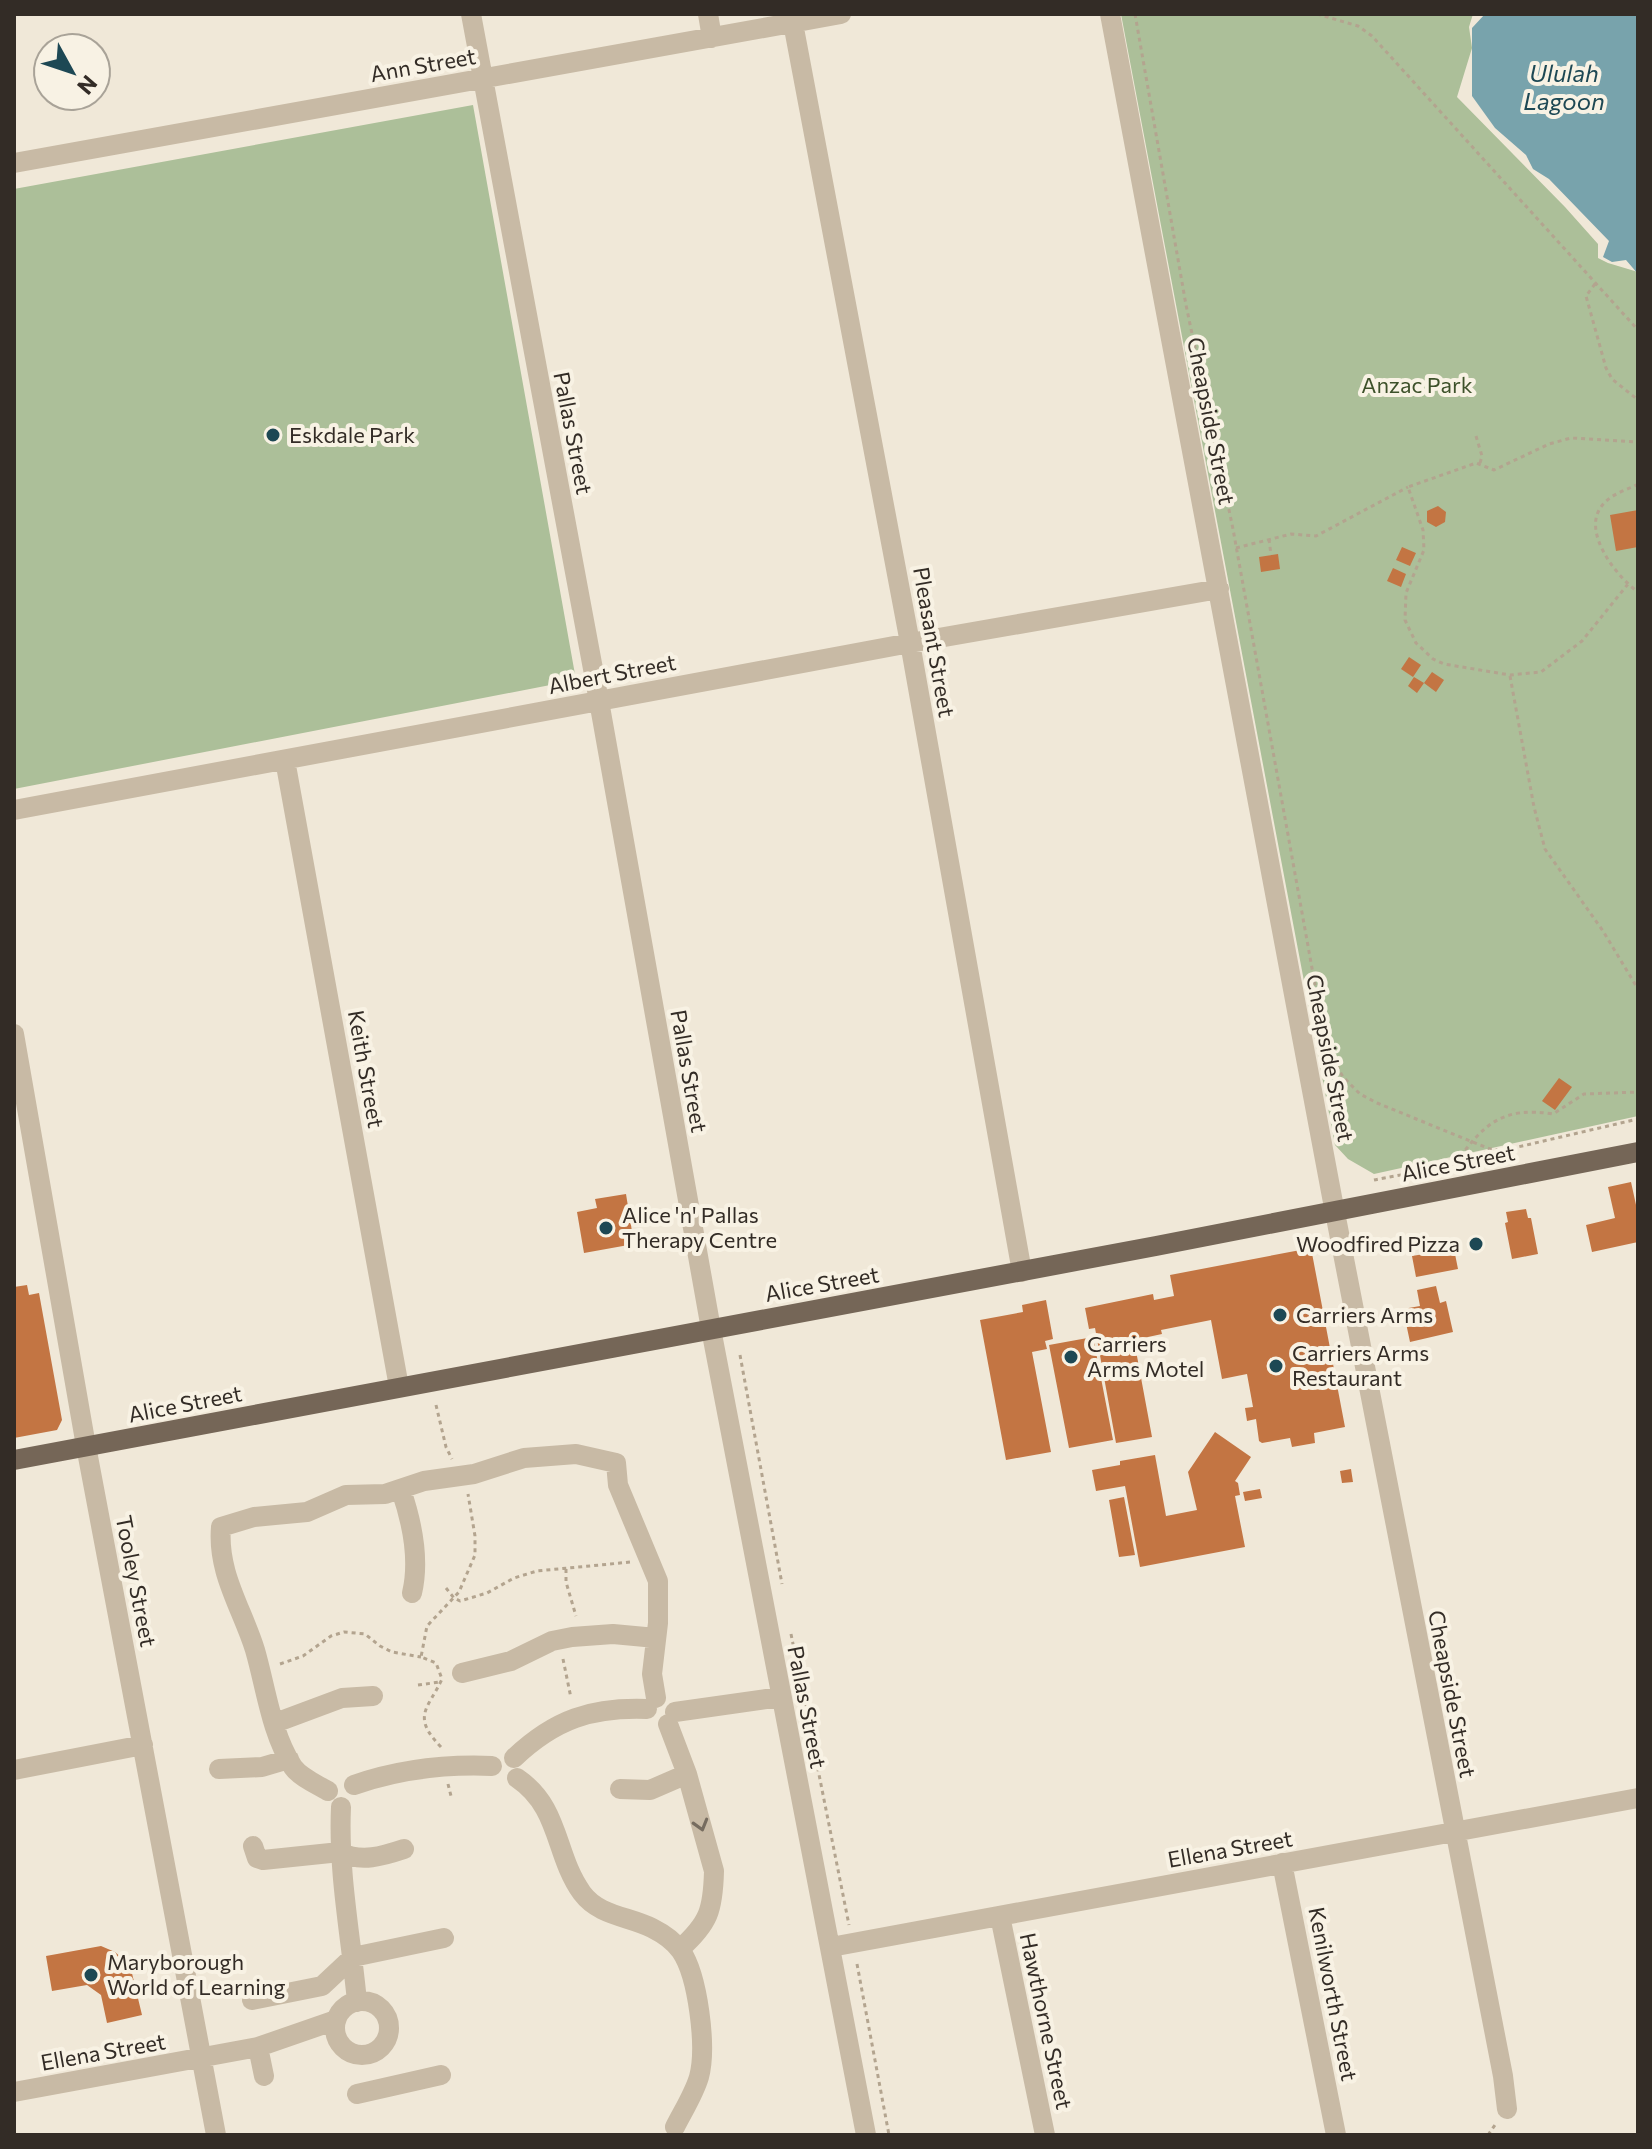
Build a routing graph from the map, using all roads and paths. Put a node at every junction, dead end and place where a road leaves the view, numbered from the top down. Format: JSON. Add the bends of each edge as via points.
{"nodes":[{"id":1,"x":471,"y":14,"type":"edge"},
{"id":2,"x":708,"y":14,"type":"edge"},
{"id":3,"x":841,"y":14,"type":"edge"},
{"id":4,"x":1110,"y":14,"type":"edge"},
{"id":5,"x":1135,"y":14,"type":"edge"},
{"id":6,"x":1317,"y":14,"type":"edge"},
{"id":7,"x":793,"y":23,"type":"junction"},
{"id":8,"x":712,"y":38,"type":"junction"},
{"id":9,"x":482,"y":79,"type":"junction"},
{"id":10,"x":14,"y":163,"type":"edge"},
{"id":11,"x":1595,"y":284,"type":"junction"},
{"id":12,"x":1638,"y":330,"type":"edge"},
{"id":13,"x":1638,"y":400,"type":"edge"},
{"id":14,"x":1476,"y":436,"type":"dead end"},
{"id":15,"x":1638,"y":442,"type":"edge"},
{"id":16,"x":1480,"y":464,"type":"junction"},
{"id":17,"x":1638,"y":484,"type":"edge"},
{"id":18,"x":1408,"y":487,"type":"junction"},
{"id":19,"x":1269,"y":539,"type":"junction"},
{"id":20,"x":1236,"y":548,"type":"junction"},
{"id":21,"x":1271,"y":555,"type":"dead end"},
{"id":22,"x":1628,"y":584,"type":"junction"},
{"id":23,"x":1219,"y":589,"type":"junction"},
{"id":24,"x":1638,"y":592,"type":"edge"},
{"id":25,"x":910,"y":643,"type":"junction"},
{"id":26,"x":1510,"y":675,"type":"junction"},
{"id":27,"x":599,"y":701,"type":"junction"},
{"id":28,"x":285,"y":760,"type":"junction"},
{"id":29,"x":14,"y":810,"type":"edge"},
{"id":30,"x":1638,"y":989,"type":"edge"},
{"id":31,"x":14,"y":1034,"type":"edge"},
{"id":32,"x":1638,"y":1092,"type":"edge"},
{"id":33,"x":1638,"y":1119,"type":"edge"},
{"id":34,"x":1471,"y":1141,"type":"junction"},
{"id":35,"x":1490,"y":1149,"type":"junction"},
{"id":36,"x":1638,"y":1152,"type":"edge"},
{"id":37,"x":1456,"y":1163,"type":"junction"},
{"id":38,"x":1374,"y":1180,"type":"dead end"},
{"id":39,"x":1334,"y":1212,"type":"junction"},
{"id":40,"x":1022,"y":1272,"type":"junction"},
{"id":41,"x":711,"y":1329,"type":"junction"},
{"id":42,"x":740,"y":1355,"type":"dead end"},
{"id":43,"x":399,"y":1387,"type":"junction"},
{"id":44,"x":436,"y":1405,"type":"dead end"},
{"id":45,"x":86,"y":1446,"type":"junction"},
{"id":46,"x":14,"y":1460,"type":"edge"},
{"id":47,"x":463,"y":1476,"type":"junction"},
{"id":48,"x":401,"y":1490,"type":"junction"},
{"id":49,"x":651,"y":1562,"type":"junction"},
{"id":50,"x":566,"y":1569,"type":"junction"},
{"id":51,"x":446,"y":1588,"type":"dead end"},
{"id":52,"x":782,"y":1592,"type":"dead end"},
{"id":53,"x":412,"y":1593,"type":"dead end"},
{"id":54,"x":454,"y":1598,"type":"junction"},
{"id":55,"x":790,"y":1631,"type":"dead end"},
{"id":56,"x":566,"y":1638,"type":"junction"},
{"id":57,"x":656,"y":1638,"type":"junction"},
{"id":58,"x":421,"y":1657,"type":"junction"},
{"id":59,"x":261,"y":1670,"type":"junction"},
{"id":60,"x":462,"y":1673,"type":"joint"},
{"id":61,"x":441,"y":1682,"type":"junction"},
{"id":62,"x":418,"y":1685,"type":"dead end"},
{"id":63,"x":373,"y":1696,"type":"dead end"},
{"id":64,"x":780,"y":1697,"type":"junction"},
{"id":65,"x":652,"y":1703,"type":"junction"},
{"id":66,"x":575,"y":1718,"type":"junction"},
{"id":67,"x":672,"y":1718,"type":"junction"},
{"id":68,"x":275,"y":1723,"type":"junction"},
{"id":69,"x":143,"y":1745,"type":"junction"},
{"id":70,"x":443,"y":1751,"type":"dead end"},
{"id":71,"x":289,"y":1759,"type":"junction"},
{"id":72,"x":516,"y":1768,"type":"junction"},
{"id":73,"x":219,"y":1769,"type":"dead end"},
{"id":74,"x":14,"y":1770,"type":"edge"},
{"id":75,"x":687,"y":1774,"type":"junction"},
{"id":76,"x":354,"y":1785,"type":"junction"},
{"id":77,"x":620,"y":1789,"type":"dead end"},
{"id":78,"x":328,"y":1791,"type":"junction"},
{"id":79,"x":1638,"y":1798,"type":"edge"},
{"id":80,"x":341,"y":1807,"type":"junction"},
{"id":81,"x":1454,"y":1832,"type":"junction"},
{"id":82,"x":253,"y":1846,"type":"dead end"},
{"id":83,"x":404,"y":1849,"type":"dead end"},
{"id":84,"x":340,"y":1852,"type":"junction"},
{"id":85,"x":1282,"y":1863,"type":"junction"},
{"id":86,"x":1000,"y":1916,"type":"junction"},
{"id":87,"x":849,"y":1925,"type":"dead end"},
{"id":88,"x":444,"y":1938,"type":"dead end"},
{"id":89,"x":831,"y":1947,"type":"junction"},
{"id":90,"x":680,"y":1949,"type":"junction"},
{"id":91,"x":353,"y":1957,"type":"junction"},
{"id":92,"x":856,"y":1961,"type":"dead end"},
{"id":93,"x":252,"y":2000,"type":"dead end"},
{"id":94,"x":357,"y":2002,"type":"junction"},
{"id":95,"x":336,"y":2020,"type":"junction"},
{"id":96,"x":342,"y":2046,"type":"junction"},
{"id":97,"x":258,"y":2047,"type":"junction"},
{"id":98,"x":366,"y":2055,"type":"junction"},
{"id":99,"x":201,"y":2059,"type":"junction"},
{"id":100,"x":441,"y":2075,"type":"dead end"},
{"id":101,"x":264,"y":2076,"type":"dead end"},
{"id":102,"x":14,"y":2092,"type":"edge"},
{"id":103,"x":1507,"y":2109,"type":"dead end"},
{"id":104,"x":675,"y":2127,"type":"dead end"},
{"id":105,"x":216,"y":2135,"type":"edge"},
{"id":106,"x":866,"y":2135,"type":"edge"},
{"id":107,"x":889,"y":2135,"type":"edge"},
{"id":108,"x":1045,"y":2135,"type":"edge"},
{"id":109,"x":1336,"y":2135,"type":"edge"}],
"edges":[{"from":1,"to":9,"type":"street","name":"Pallas Street"},
{"from":2,"to":8,"type":"street"},
{"from":3,"to":7,"type":"street","name":"Ann Street"},
{"from":4,"to":23,"type":"street","name":"Cheapside Street"},
{"from":5,"to":20,"type":"path"},
{"from":6,"to":11,"type":"path","via":[[1358,26],[1372,36]]},
{"from":7,"to":8,"type":"street","name":"Ann Street"},
{"from":7,"to":25,"type":"street","name":"Pleasant Street"},
{"from":8,"to":9,"type":"street","name":"Ann Street"},
{"from":9,"to":10,"type":"street","name":"Ann Street"},
{"from":9,"to":27,"type":"street","name":"Pallas Street"},
{"from":11,"to":12,"type":"path"},
{"from":11,"to":13,"type":"path","via":[[1586,296],[1606,368]]},
{"from":14,"to":16,"type":"path"},
{"from":15,"to":16,"type":"path","via":[[1571,438],[1500,468]]},
{"from":16,"to":18,"type":"path"},
{"from":17,"to":22,"type":"path","via":[[1605,502],[1596,520],[1601,544]]},
{"from":18,"to":19,"type":"path","via":[[1316,536]]},
{"from":18,"to":26,"type":"path","via":[[1424,550],[1406,593],[1410,634],[1423,651],[1444,664]]},
{"from":19,"to":20,"type":"path"},
{"from":19,"to":21,"type":"path"},
{"from":20,"to":34,"type":"path","via":[[1326,1046],[1343,1077],[1360,1094]]},
{"from":22,"to":24,"type":"path"},
{"from":22,"to":26,"type":"path","via":[[1582,641],[1541,672]]},
{"from":23,"to":25,"type":"street","name":"Albert Street"},
{"from":23,"to":39,"type":"street","name":"Cheapside Street"},
{"from":25,"to":27,"type":"street","name":"Albert Street"},
{"from":25,"to":40,"type":"street","name":"Pleasant Street"},
{"from":26,"to":30,"type":"path","via":[[1545,849]]},
{"from":27,"to":28,"type":"street","name":"Albert Street"},
{"from":27,"to":41,"type":"street","name":"Pallas Street"},
{"from":28,"to":29,"type":"street","name":"Albert Street"},
{"from":28,"to":43,"type":"street","name":"Keith Street"},
{"from":31,"to":45,"type":"street","name":"Tooley Street"},
{"from":32,"to":34,"type":"path","via":[[1584,1094],[1553,1114],[1518,1112],[1490,1124]]},
{"from":33,"to":35,"type":"path"},
{"from":34,"to":35,"type":"path"},
{"from":34,"to":37,"type":"path"},
{"from":35,"to":37,"type":"path"},
{"from":36,"to":39,"type":"main road","name":"Alice Street"},
{"from":37,"to":38,"type":"path"},
{"from":39,"to":40,"type":"main road","name":"Alice Street"},
{"from":39,"to":81,"type":"street","name":"Cheapside Street"},
{"from":40,"to":41,"type":"main road","name":"Alice Street"},
{"from":41,"to":43,"type":"main road","name":"Alice Street"},
{"from":41,"to":64,"type":"street","name":"Pallas Street"},
{"from":42,"to":52,"type":"path"},
{"from":43,"to":45,"type":"main road","name":"Alice Street"},
{"from":44,"to":47,"type":"path","via":[[446,1447]]},
{"from":45,"to":46,"type":"main road","name":"Alice Street"},
{"from":45,"to":69,"type":"street","name":"Tooley Street"},
{"from":47,"to":48,"type":"street"},
{"from":47,"to":49,"type":"street","via":[[524,1458],[576,1454],[616,1463],[618,1485]]},
{"from":47,"to":54,"type":"path","via":[[475,1555]]},
{"from":48,"to":53,"type":"street","via":[[416,1568]]},
{"from":48,"to":59,"type":"street","via":[[346,1495],[307,1512],[254,1517],[221,1527],[225,1576]]},
{"from":49,"to":50,"type":"path"},
{"from":49,"to":57,"type":"street","via":[[658,1581]]},
{"from":50,"to":54,"type":"path","via":[[523,1575],[487,1593]]},
{"from":50,"to":56,"type":"path","via":[[576,1617]]},
{"from":51,"to":54,"type":"path"},
{"from":54,"to":58,"type":"path","via":[[427,1626]]},
{"from":55,"to":87,"type":"path"},
{"from":56,"to":57,"type":"street"},
{"from":56,"to":60,"type":"street","via":[[511,1661]]},
{"from":56,"to":66,"type":"path","via":[[565,1679]]},
{"from":57,"to":65,"type":"street"},
{"from":58,"to":59,"type":"path","via":[[392,1652],[365,1634],[344,1632],[296,1659]]},
{"from":58,"to":61,"type":"path","via":[[439,1666]]},
{"from":59,"to":68,"type":"street"},
{"from":60,"to":61,"type":"path"},
{"from":61,"to":62,"type":"path"},
{"from":61,"to":70,"type":"path","via":[[425,1713],[428,1733]]},
{"from":63,"to":68,"type":"street","via":[[342,1698]]},
{"from":64,"to":67,"type":"street","via":[[687,1709]]},
{"from":64,"to":89,"type":"street","name":"Pallas Street"},
{"from":65,"to":66,"type":"street"},
{"from":65,"to":67,"type":"street","via":[[670,1700]]},
{"from":66,"to":72,"type":"street","via":[[534,1739]]},
{"from":67,"to":75,"type":"street"},
{"from":68,"to":71,"type":"street"},
{"from":69,"to":74,"type":"street"},
{"from":69,"to":99,"type":"street","name":"Tooley Street"},
{"from":71,"to":73,"type":"street","via":[[262,1767]]},
{"from":71,"to":78,"type":"street","via":[[299,1774]]},
{"from":72,"to":76,"type":"street","via":[[509,1782],[493,1776],[492,1766],[442,1765]]},
{"from":72,"to":90,"type":"street","via":[[550,1816],[584,1896],[610,1914],[651,1928]]},
{"from":75,"to":77,"type":"street","via":[[650,1790]]},
{"from":75,"to":90,"type":"street","one_way":true,"via":[[714,1887],[707,1919]]},
{"from":76,"to":78,"type":"street","via":[[342,1779]]},
{"from":76,"to":80,"type":"street","via":[[356,1798]]},
{"from":78,"to":80,"type":"street","via":[[330,1800]]},
{"from":79,"to":81,"type":"street","name":"Ellena Street"},
{"from":80,"to":84,"type":"street"},
{"from":81,"to":85,"type":"street","name":"Ellena Street"},
{"from":81,"to":103,"type":"street","name":"Cheapside Street"},
{"from":82,"to":84,"type":"street","via":[[263,1860]]},
{"from":83,"to":84,"type":"street","via":[[369,1858]]},
{"from":84,"to":91,"type":"street"},
{"from":85,"to":86,"type":"street","name":"Ellena Street"},
{"from":85,"to":109,"type":"street","name":"Kenilworth Street"},
{"from":86,"to":89,"type":"street","name":"Ellena Street"},
{"from":86,"to":108,"type":"street","name":"Hawthorne Street"},
{"from":88,"to":91,"type":"street"},
{"from":89,"to":106,"type":"street","name":"Pallas Street"},
{"from":90,"to":104,"type":"street","via":[[694,1991],[702,2060]]},
{"from":91,"to":93,"type":"street","via":[[322,1986]]},
{"from":91,"to":94,"type":"street"},
{"from":92,"to":107,"type":"path"},
{"from":94,"to":95,"type":"street"},
{"from":94,"to":98,"type":"street","via":[[374,2004],[389,2024],[381,2047]]},
{"from":95,"to":96,"type":"street"},
{"from":95,"to":97,"type":"street"},
{"from":96,"to":97,"type":"street","via":[[320,2042]]},
{"from":96,"to":98,"type":"street"},
{"from":97,"to":99,"type":"street","name":"Ellena Street"},
{"from":97,"to":101,"type":"street"},
{"from":98,"to":100,"type":"street","via":[[365,2092]]},
{"from":99,"to":102,"type":"street","name":"Ellena Street"},
{"from":99,"to":105,"type":"street","name":"Tooley Street"}]}
